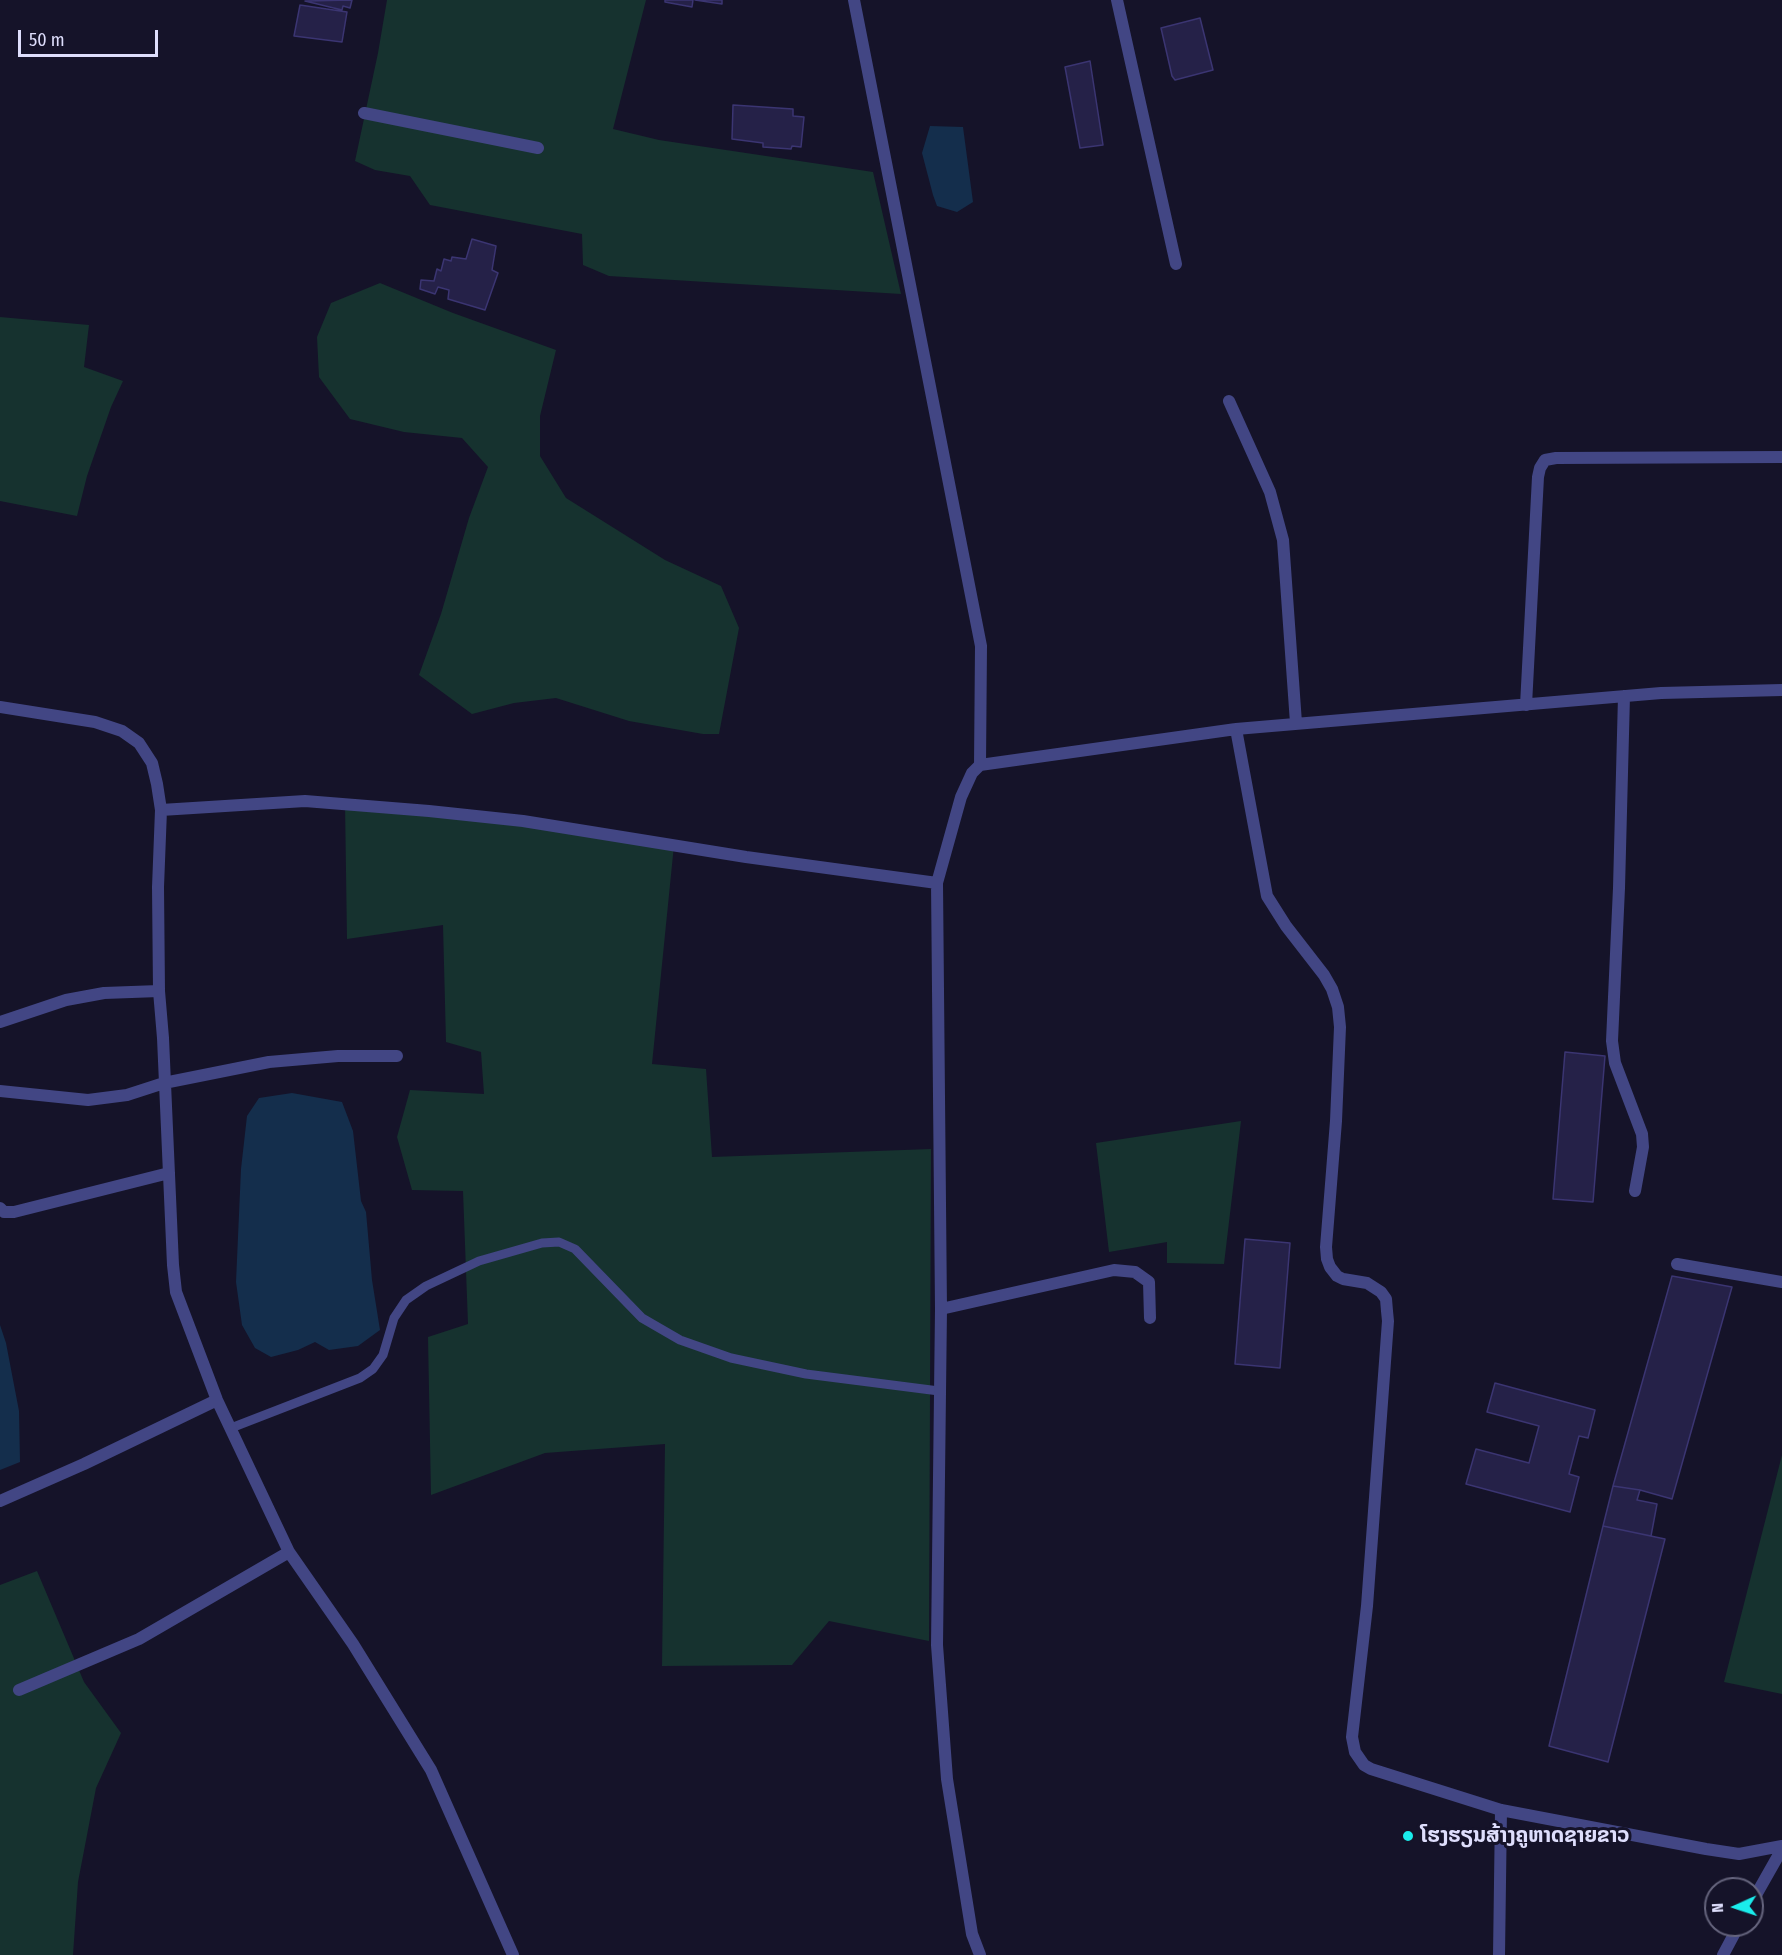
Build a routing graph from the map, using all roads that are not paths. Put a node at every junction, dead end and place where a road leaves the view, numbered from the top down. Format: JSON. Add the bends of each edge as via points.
{"nodes":[{"id":1,"x":854,"y":0,"type":"edge"},
{"id":2,"x":1117,"y":0,"type":"edge"},
{"id":3,"x":364,"y":113,"type":"dead end"},
{"id":4,"x":538,"y":148,"type":"dead end"},
{"id":5,"x":1176,"y":264,"type":"dead end"},
{"id":6,"x":1229,"y":401,"type":"dead end"},
{"id":7,"x":1782,"y":458,"type":"edge"},
{"id":8,"x":1782,"y":690,"type":"edge"},
{"id":9,"x":1624,"y":696,"type":"junction"},
{"id":10,"x":1526,"y":705,"type":"junction"},
{"id":11,"x":0,"y":707,"type":"edge"},
{"id":12,"x":1296,"y":723,"type":"junction"},
{"id":13,"x":1236,"y":729,"type":"junction"},
{"id":14,"x":980,"y":765,"type":"junction"},
{"id":15,"x":161,"y":810,"type":"junction"},
{"id":16,"x":937,"y":884,"type":"junction"},
{"id":17,"x":159,"y":991,"type":"junction"},
{"id":18,"x":0,"y":1022,"type":"edge"},
{"id":19,"x":397,"y":1056,"type":"dead end"},
{"id":20,"x":164,"y":1083,"type":"junction"},
{"id":21,"x":0,"y":1091,"type":"edge"},
{"id":22,"x":169,"y":1173,"type":"junction"},
{"id":23,"x":1635,"y":1191,"type":"dead end"},
{"id":24,"x":0,"y":1208,"type":"edge"},
{"id":25,"x":1677,"y":1264,"type":"dead end"},
{"id":26,"x":1782,"y":1282,"type":"edge"},
{"id":27,"x":940,"y":1309,"type":"junction"},
{"id":28,"x":1150,"y":1318,"type":"dead end"},
{"id":29,"x":939,"y":1391,"type":"junction"},
{"id":30,"x":217,"y":1400,"type":"junction"},
{"id":31,"x":231,"y":1428,"type":"junction"},
{"id":32,"x":0,"y":1502,"type":"edge"},
{"id":33,"x":289,"y":1552,"type":"junction"},
{"id":34,"x":19,"y":1690,"type":"dead end"},
{"id":35,"x":1501,"y":1810,"type":"junction"},
{"id":36,"x":1782,"y":1848,"type":"edge"},
{"id":37,"x":1764,"y":1880,"type":"edge"},
{"id":38,"x":1733,"y":1937,"type":"edge"},
{"id":39,"x":513,"y":1955,"type":"edge"},
{"id":40,"x":980,"y":1955,"type":"edge"},
{"id":41,"x":1499,"y":1955,"type":"edge"},
{"id":42,"x":1723,"y":1955,"type":"edge"}],
"edges":[{"from":1,"to":14,"type":"street","via":[[981,646]]},
{"from":2,"to":5,"type":"street"},
{"from":3,"to":4,"type":"street"},
{"from":6,"to":12,"type":"street","via":[[1270,492],[1283,540]]},
{"from":7,"to":10,"type":"street","via":[[1545,460],[1538,477]]},
{"from":8,"to":9,"type":"street"},
{"from":9,"to":10,"type":"street"},
{"from":9,"to":23,"type":"street","via":[[1612,1041],[1642,1134]]},
{"from":10,"to":12,"type":"street"},
{"from":11,"to":15,"type":"street","via":[[95,722],[122,731],[139,743],[152,763]]},
{"from":12,"to":13,"type":"street"},
{"from":13,"to":14,"type":"street"},
{"from":13,"to":35,"type":"street","via":[[1267,896],[1324,975],[1338,1007],[1327,1259],[1338,1276],[1368,1283],[1381,1292],[1388,1311],[1352,1737],[1355,1752],[1371,1769]]},
{"from":14,"to":16,"type":"street","via":[[963,791]]},
{"from":15,"to":16,"type":"street","via":[[305,801],[429,811],[523,821]]},
{"from":15,"to":17,"type":"street"},
{"from":16,"to":27,"type":"street"},
{"from":17,"to":18,"type":"street","via":[[104,993],[66,1000]]},
{"from":17,"to":20,"type":"street"},
{"from":19,"to":20,"type":"street","via":[[269,1062]]},
{"from":20,"to":21,"type":"street","via":[[127,1095],[88,1100]]},
{"from":20,"to":22,"type":"street"},
{"from":22,"to":24,"type":"street","via":[[14,1212]]},
{"from":22,"to":30,"type":"street","via":[[177,1292]]},
{"from":25,"to":26,"type":"street"},
{"from":27,"to":28,"type":"street","via":[[1114,1270],[1136,1272],[1149,1282]]},
{"from":27,"to":29,"type":"street"},
{"from":29,"to":31,"type":"lane","via":[[806,1374],[731,1358],[680,1340],[642,1318],[575,1249],[559,1242],[479,1261],[426,1286],[406,1300],[394,1318],[383,1355],[373,1369],[360,1378]]},
{"from":29,"to":40,"type":"street","via":[[938,1645],[945,1756],[972,1934]]},
{"from":30,"to":31,"type":"street"},
{"from":30,"to":32,"type":"street"},
{"from":31,"to":33,"type":"street"},
{"from":33,"to":34,"type":"street","via":[[140,1639]]},
{"from":33,"to":39,"type":"street","via":[[353,1644],[431,1770]]},
{"from":35,"to":36,"type":"street","via":[[1706,1850],[1739,1854]]},
{"from":35,"to":41,"type":"street"},
{"from":36,"to":37,"type":"street"},
{"from":38,"to":42,"type":"street"}]}
